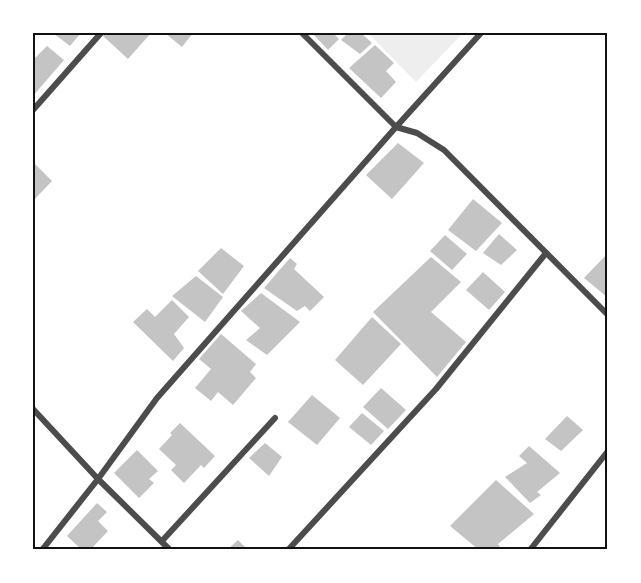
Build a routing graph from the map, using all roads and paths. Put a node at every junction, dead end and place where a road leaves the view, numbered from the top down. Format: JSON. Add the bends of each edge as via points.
{"nodes":[{"id":1,"x":302,"y":33,"type":"edge"},
{"id":2,"x":481,"y":33,"type":"edge"},
{"id":3,"x":98,"y":34,"type":"edge"},
{"id":4,"x":33,"y":110,"type":"edge"},
{"id":5,"x":396,"y":127,"type":"junction"},
{"id":6,"x":546,"y":253,"type":"junction"},
{"id":7,"x":607,"y":314,"type":"edge"},
{"id":8,"x":33,"y":409,"type":"edge"},
{"id":9,"x":275,"y":418,"type":"dead end"},
{"id":10,"x":607,"y":454,"type":"edge"},
{"id":11,"x":98,"y":479,"type":"junction"},
{"id":12,"x":162,"y":542,"type":"junction"},
{"id":13,"x":42,"y":550,"type":"edge"},
{"id":14,"x":170,"y":550,"type":"edge"},
{"id":15,"x":288,"y":550,"type":"edge"},
{"id":16,"x":530,"y":550,"type":"edge"}],
"edges":[{"from":1,"to":5,"type":"street"},
{"from":2,"to":5,"type":"street"},
{"from":3,"to":4,"type":"street"},
{"from":5,"to":6,"type":"street","via":[[417,133],[444,150]]},
{"from":5,"to":11,"type":"street","via":[[157,398]]},
{"from":6,"to":7,"type":"street"},
{"from":6,"to":15,"type":"street","via":[[436,389]]},
{"from":8,"to":11,"type":"street"},
{"from":9,"to":12,"type":"street"},
{"from":10,"to":16,"type":"street"},
{"from":11,"to":12,"type":"street"},
{"from":11,"to":13,"type":"street"},
{"from":12,"to":14,"type":"street"}]}
